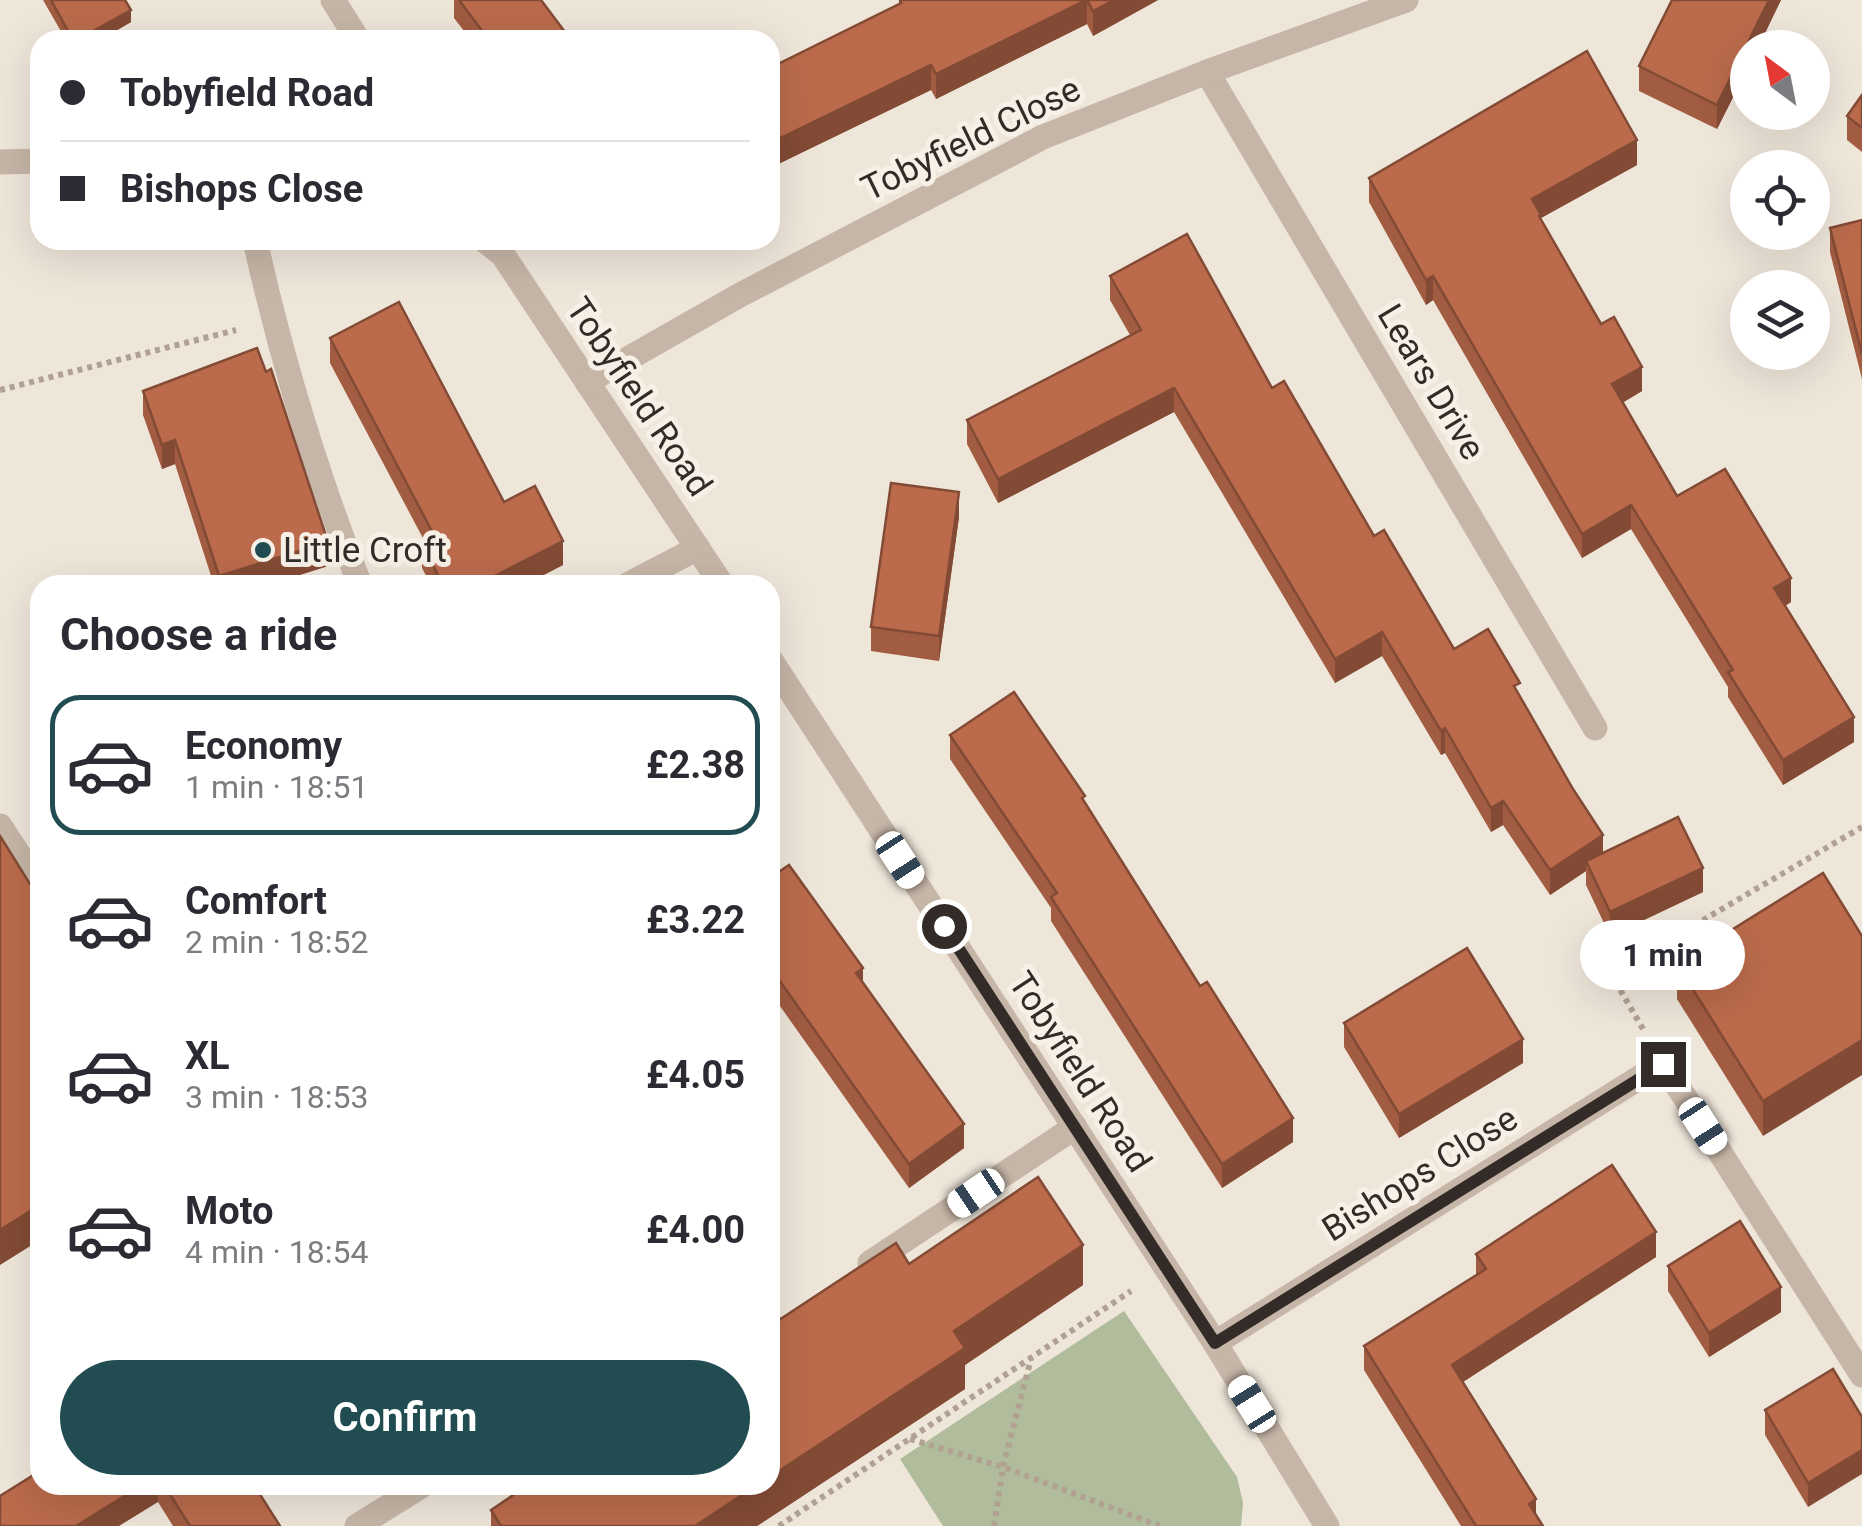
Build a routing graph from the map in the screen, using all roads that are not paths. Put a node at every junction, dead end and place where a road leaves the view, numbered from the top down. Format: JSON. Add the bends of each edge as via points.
{"nodes":[{"id":1,"x":333,"y":0,"type":"edge"},
{"id":2,"x":1406,"y":0,"type":"edge"},
{"id":3,"x":352,"y":30,"type":"edge"},
{"id":4,"x":1207,"y":72,"type":"junction"},
{"id":5,"x":30,"y":161,"type":"edge"},
{"id":6,"x":0,"y":162,"type":"edge"},
{"id":7,"x":256,"y":250,"type":"edge"},
{"id":8,"x":497,"y":250,"type":"edge"},
{"id":9,"x":587,"y":382,"type":"junction"},
{"id":10,"x":698,"y":548,"type":"junction"},
{"id":11,"x":356,"y":575,"type":"edge"},
{"id":12,"x":647,"y":575,"type":"edge"},
{"id":13,"x":716,"y":575,"type":"edge"},
{"id":14,"x":780,"y":674,"type":"edge"},
{"id":15,"x":1595,"y":728,"type":"dead end"},
{"id":16,"x":0,"y":826,"type":"edge"},
{"id":17,"x":30,"y":872,"type":"edge"},
{"id":18,"x":1074,"y":1127,"type":"junction"},
{"id":19,"x":844,"y":1280,"type":"edge"},
{"id":20,"x":1215,"y":1343,"type":"junction"},
{"id":21,"x":1862,"y":1375,"type":"edge"},
{"id":22,"x":406,"y":1495,"type":"edge"},
{"id":23,"x":357,"y":1526,"type":"edge"},
{"id":24,"x":1327,"y":1526,"type":"edge"}],
"edges":[{"from":1,"to":3,"type":"street"},
{"from":2,"to":4,"type":"street","name":"Tobyfield Close"},
{"from":4,"to":9,"type":"street","name":"Tobyfield Close","via":[[1044,137]]},
{"from":4,"to":15,"type":"street","name":"Lears Drive"},
{"from":5,"to":6,"type":"street"},
{"from":7,"to":11,"type":"street","via":[[325,495]]},
{"from":8,"to":9,"type":"street","name":"Tobyfield Road"},
{"from":9,"to":10,"type":"street","name":"Tobyfield Road"},
{"from":10,"to":12,"type":"street","name":"Tobyfield Road"},
{"from":10,"to":13,"type":"street","name":"Tobyfield Road"},
{"from":14,"to":18,"type":"street","name":"Tobyfield Road"},
{"from":16,"to":17,"type":"street"},
{"from":18,"to":19,"type":"street"},
{"from":18,"to":20,"type":"street","name":"Tobyfield Road"},
{"from":20,"to":21,"type":"street","name":"Bishops Close","via":[[1663,1064]]},
{"from":20,"to":24,"type":"street","name":"Tobyfield Road"},
{"from":22,"to":23,"type":"street"}]}
